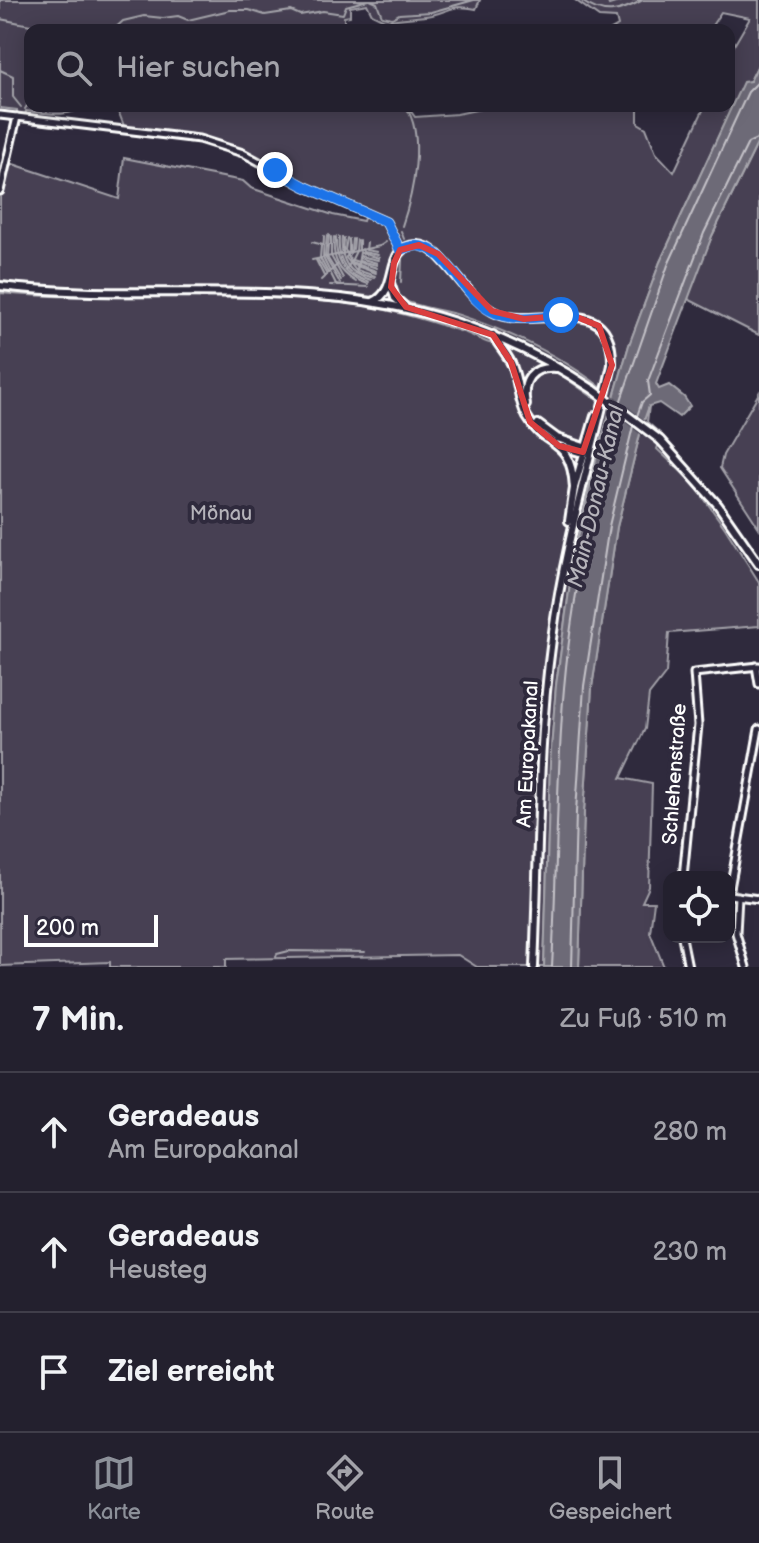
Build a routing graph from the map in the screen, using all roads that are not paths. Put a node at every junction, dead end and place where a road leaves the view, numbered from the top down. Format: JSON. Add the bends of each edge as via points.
{"nodes":[{"id":1,"x":0,"y":115,"type":"edge"},
{"id":2,"x":17,"y":117,"type":"junction"},
{"id":3,"x":0,"y":191,"type":"edge"},
{"id":4,"x":400,"y":250,"type":"junction"},
{"id":5,"x":390,"y":283,"type":"junction"},
{"id":6,"x":0,"y":286,"type":"edge"},
{"id":7,"x":373,"y":302,"type":"junction"},
{"id":8,"x":408,"y":309,"type":"junction"},
{"id":9,"x":493,"y":335,"type":"junction"},
{"id":10,"x":561,"y":368,"type":"junction"},
{"id":11,"x":559,"y":446,"type":"junction"},
{"id":12,"x":587,"y":450,"type":"junction"},
{"id":13,"x":574,"y":488,"type":"junction"},
{"id":14,"x":566,"y":549,"type":"junction"},
{"id":15,"x":759,"y":564,"type":"edge"},
{"id":16,"x":758,"y":666,"type":"edge"},
{"id":17,"x":759,"y":684,"type":"edge"},
{"id":18,"x":759,"y":729,"type":"edge"},
{"id":19,"x":684,"y":871,"type":"edge"},
{"id":20,"x":733,"y":871,"type":"edge"},
{"id":21,"x":735,"y":896,"type":"edge"},
{"id":22,"x":738,"y":896,"type":"junction"},
{"id":23,"x":759,"y":899,"type":"edge"},
{"id":24,"x":683,"y":943,"type":"edge"},
{"id":25,"x":534,"y":965,"type":"edge"},
{"id":26,"x":688,"y":967,"type":"edge"},
{"id":27,"x":746,"y":967,"type":"edge"}],
"edges":[{"from":1,"to":2,"type":"street"},
{"from":2,"to":3,"type":"street"},
{"from":2,"to":4,"type":"street","via":[[223,145],[386,222]]},
{"from":4,"to":5,"type":"main road"},
{"from":4,"to":12,"type":"main road","name":"Am Europakanal","via":[[414,245],[431,248],[472,297],[498,314],[524,319],[572,315],[595,323],[608,338],[612,365]]},
{"from":5,"to":7,"type":"main road"},
{"from":5,"to":8,"type":"main road","via":[[395,298]]},
{"from":6,"to":7,"type":"main road"},
{"from":7,"to":8,"type":"main road"},
{"from":8,"to":9,"type":"main road"},
{"from":9,"to":10,"type":"main road"},
{"from":9,"to":11,"type":"main road","via":[[511,362],[530,422]]},
{"from":10,"to":12,"type":"main road","via":[[545,367],[529,375],[525,405],[544,430]]},
{"from":10,"to":15,"type":"main road","bridge":true,"via":[[660,440],[718,505]]},
{"from":11,"to":12,"type":"main road"},
{"from":11,"to":13,"type":"main road","via":[[573,469]]},
{"from":12,"to":13,"type":"main road","name":"Am Europakanal"},
{"from":12,"to":14,"type":"main road","name":"Am Europakanal"},
{"from":13,"to":14,"type":"main road","name":"Am Europakanal"},
{"from":14,"to":25,"type":"main road","name":"Am Europakanal","via":[[541,745]]},
{"from":16,"to":17,"type":"street"},
{"from":16,"to":19,"type":"street","name":"Schlehenstraße","via":[[694,673],[698,725]]},
{"from":18,"to":20,"type":"street"},
{"from":21,"to":22,"type":"street"},
{"from":22,"to":23,"type":"street"},
{"from":22,"to":27,"type":"street","via":[[736,933]]},
{"from":24,"to":26,"type":"street"}]}
